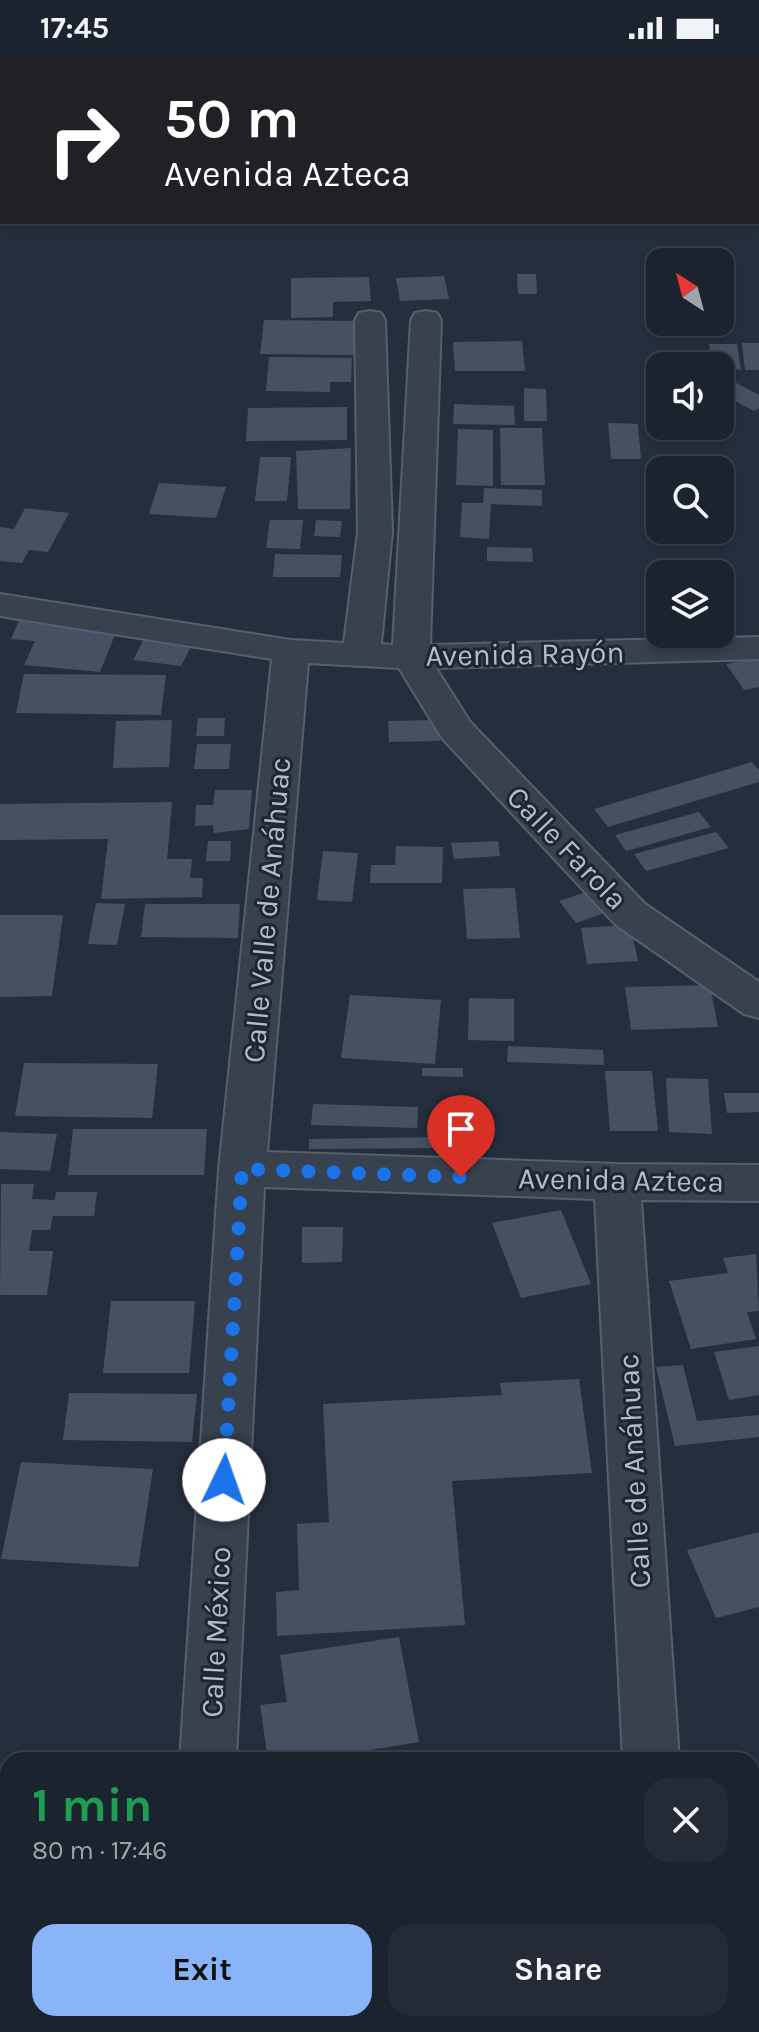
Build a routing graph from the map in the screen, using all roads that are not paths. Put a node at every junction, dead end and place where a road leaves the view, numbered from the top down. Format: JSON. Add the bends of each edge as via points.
{"nodes":[{"id":1,"x":370,"y":320,"type":"dead end"},
{"id":2,"x":426,"y":320,"type":"dead end"},
{"id":3,"x":375,"y":532,"type":"junction"},
{"id":4,"x":416,"y":532,"type":"junction"},
{"id":5,"x":0,"y":605,"type":"edge"},
{"id":6,"x":759,"y":648,"type":"edge"},
{"id":7,"x":291,"y":651,"type":"junction"},
{"id":8,"x":361,"y":655,"type":"junction"},
{"id":9,"x":411,"y":657,"type":"junction"},
{"id":10,"x":759,"y":1003,"type":"edge"},
{"id":11,"x":242,"y":1169,"type":"junction"},
{"id":12,"x":617,"y":1182,"type":"junction"},
{"id":13,"x":759,"y":1183,"type":"edge"},
{"id":14,"x":208,"y":1752,"type":"edge"},
{"id":15,"x":651,"y":1752,"type":"edge"}],
"edges":[{"from":1,"to":3,"type":"street"},
{"from":2,"to":4,"type":"street"},
{"from":3,"to":4,"type":"street"},
{"from":3,"to":8,"type":"street"},
{"from":4,"to":9,"type":"street"},
{"from":5,"to":7,"type":"street","name":"Avenida Rayón"},
{"from":6,"to":9,"type":"street","name":"Avenida Rayón"},
{"from":7,"to":8,"type":"street","name":"Avenida Rayón"},
{"from":7,"to":11,"type":"street","name":"Calle Valle de Anáhuac"},
{"from":8,"to":9,"type":"street","name":"Avenida Rayón"},
{"from":9,"to":10,"type":"street","name":"Calle Farola","via":[[456,730],[630,914]]},
{"from":11,"to":12,"type":"street","name":"Avenida Azteca"},
{"from":11,"to":14,"type":"street","name":"Calle México"},
{"from":12,"to":13,"type":"street","name":"Avenida Azteca"},
{"from":12,"to":15,"type":"street","name":"Calle de Anáhuac"}]}
